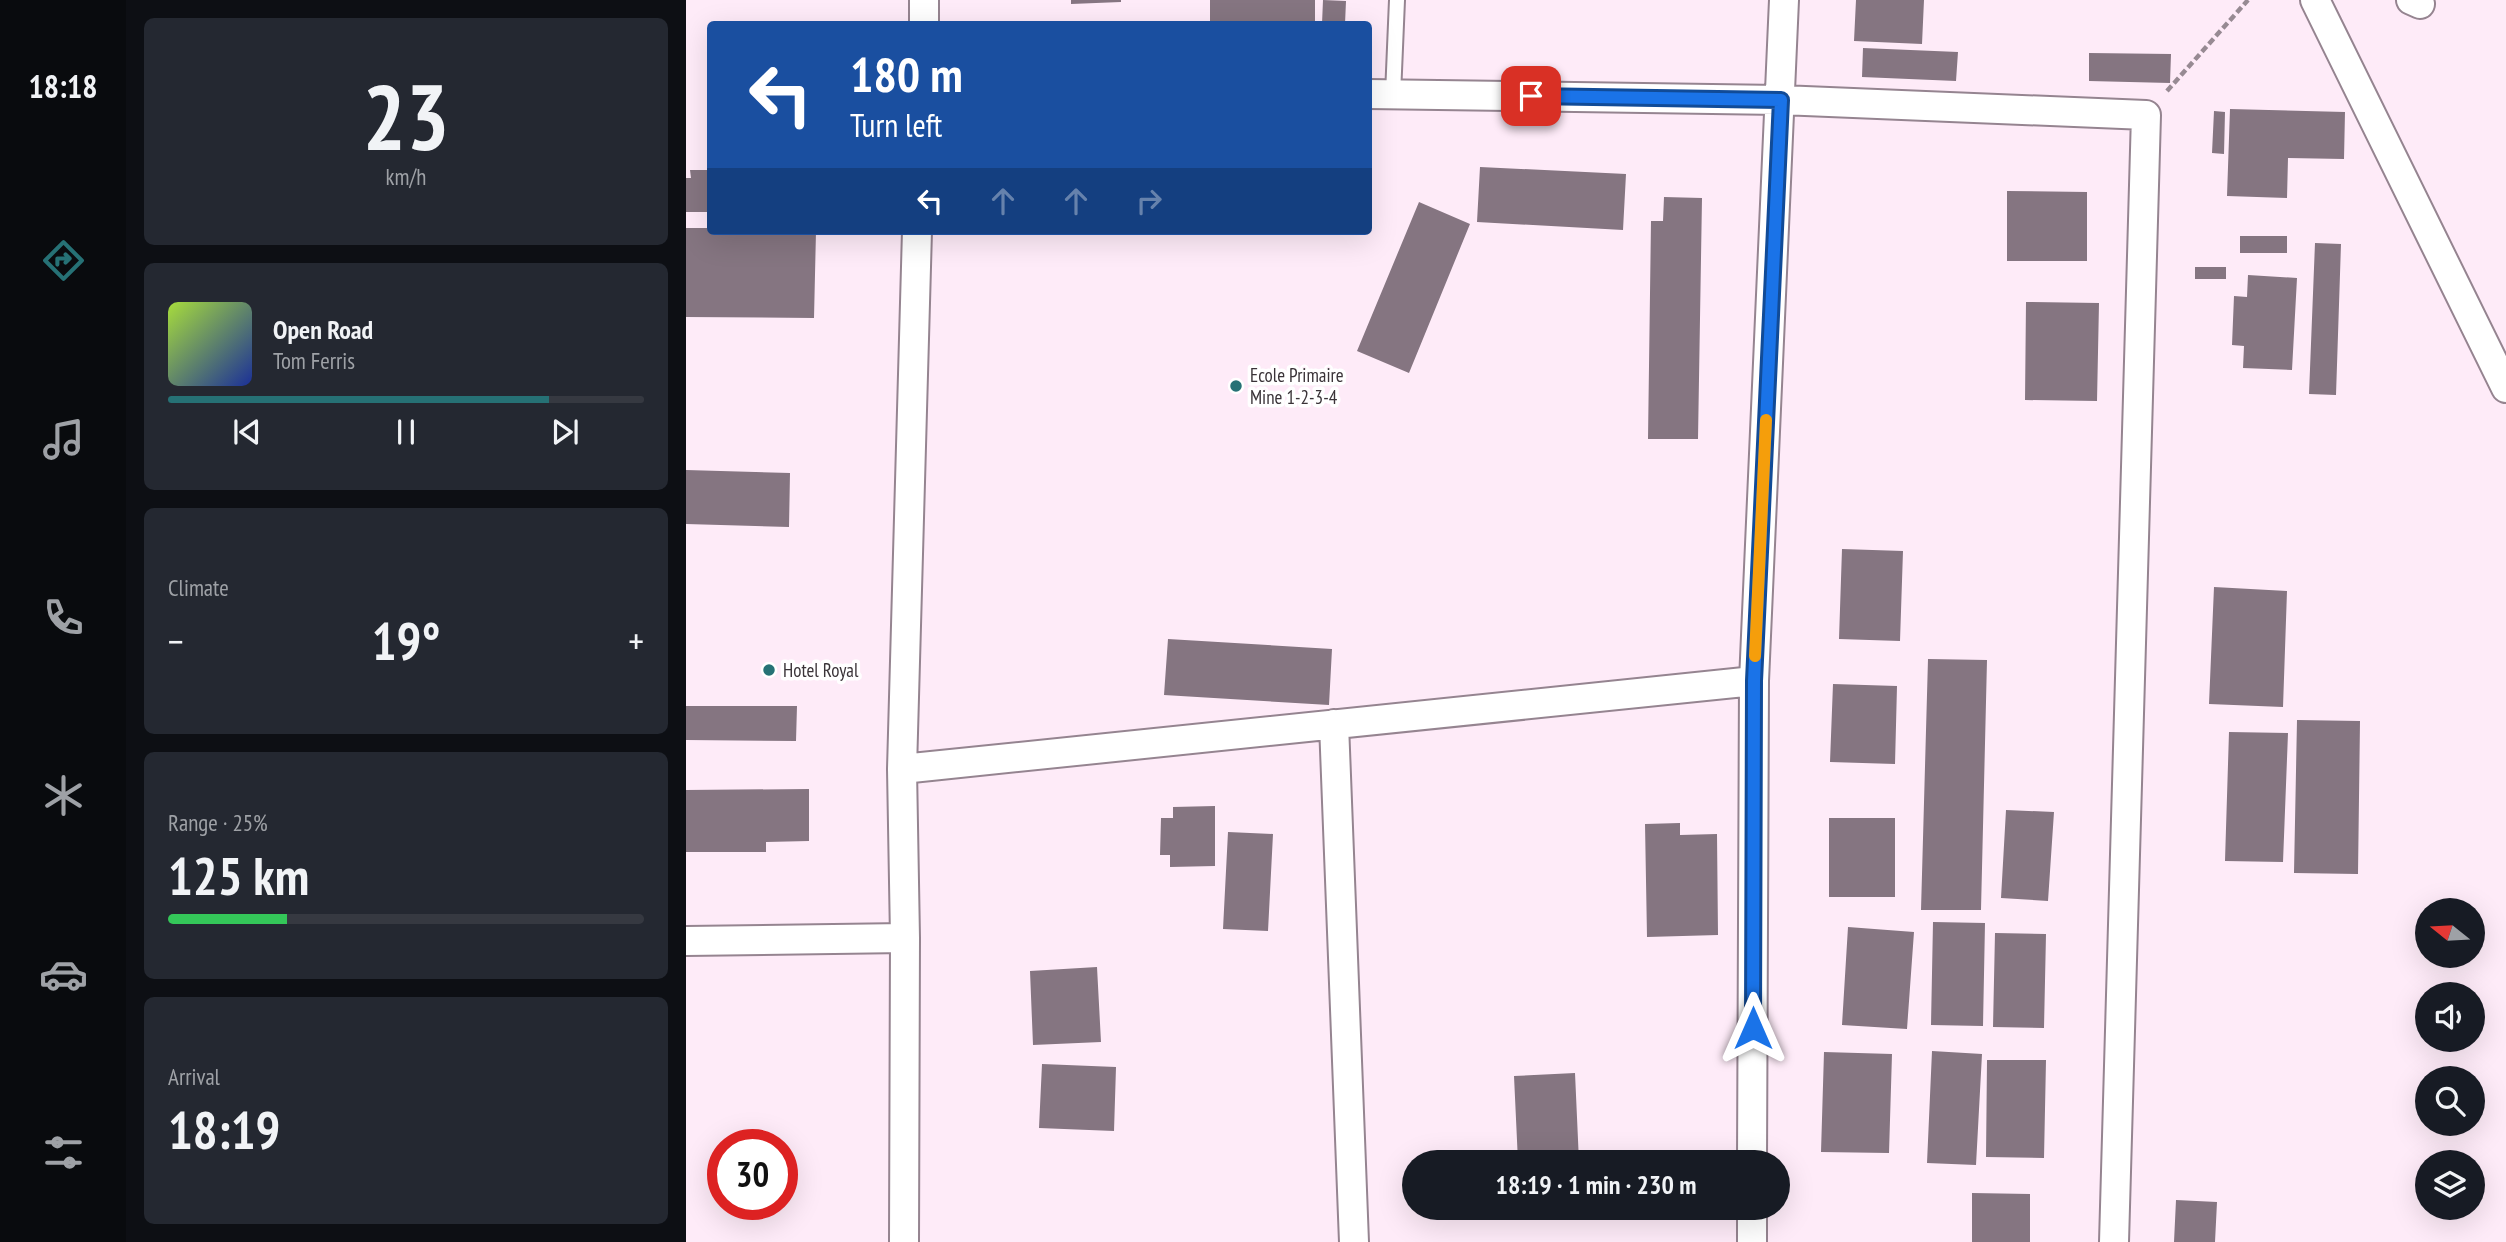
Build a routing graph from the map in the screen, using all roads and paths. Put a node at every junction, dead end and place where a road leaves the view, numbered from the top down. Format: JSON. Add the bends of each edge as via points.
{"nodes":[{"id":1,"x":924,"y":0,"type":"edge"},
{"id":2,"x":1397,"y":0,"type":"edge"},
{"id":3,"x":1784,"y":0,"type":"edge"},
{"id":4,"x":2248,"y":0,"type":"edge"},
{"id":5,"x":2315,"y":0,"type":"edge"},
{"id":6,"x":923,"y":21,"type":"edge"},
{"id":7,"x":1380,"y":94,"type":"edge"},
{"id":8,"x":1781,"y":100,"type":"junction"},
{"id":9,"x":2146,"y":115,"type":"junction"},
{"id":10,"x":917,"y":235,"type":"edge"},
{"id":11,"x":2506,"y":388,"type":"edge"},
{"id":12,"x":1754,"y":681,"type":"junction"},
{"id":13,"x":1334,"y":724,"type":"junction"},
{"id":14,"x":902,"y":769,"type":"junction"},
{"id":15,"x":905,"y":938,"type":"junction"},
{"id":16,"x":686,"y":941,"type":"edge"},
{"id":17,"x":1752,"y":1150,"type":"edge"},
{"id":18,"x":1752,"y":1220,"type":"edge"},
{"id":19,"x":904,"y":1242,"type":"edge"},
{"id":20,"x":1354,"y":1242,"type":"edge"},
{"id":21,"x":1752,"y":1242,"type":"edge"},
{"id":22,"x":2114,"y":1242,"type":"edge"}],
"edges":[{"from":1,"to":6,"type":"street"},
{"from":2,"to":7,"type":"lane"},
{"from":3,"to":8,"type":"street"},
{"from":4,"to":9,"type":"path"},
{"from":5,"to":11,"type":"street"},
{"from":7,"to":8,"type":"street"},
{"from":8,"to":9,"type":"street"},
{"from":8,"to":12,"type":"street"},
{"from":9,"to":22,"type":"street"},
{"from":10,"to":14,"type":"street"},
{"from":12,"to":13,"type":"street"},
{"from":12,"to":17,"type":"street"},
{"from":13,"to":14,"type":"street"},
{"from":13,"to":20,"type":"street"},
{"from":14,"to":15,"type":"street"},
{"from":15,"to":16,"type":"street"},
{"from":15,"to":19,"type":"street"},
{"from":18,"to":21,"type":"street"}]}
